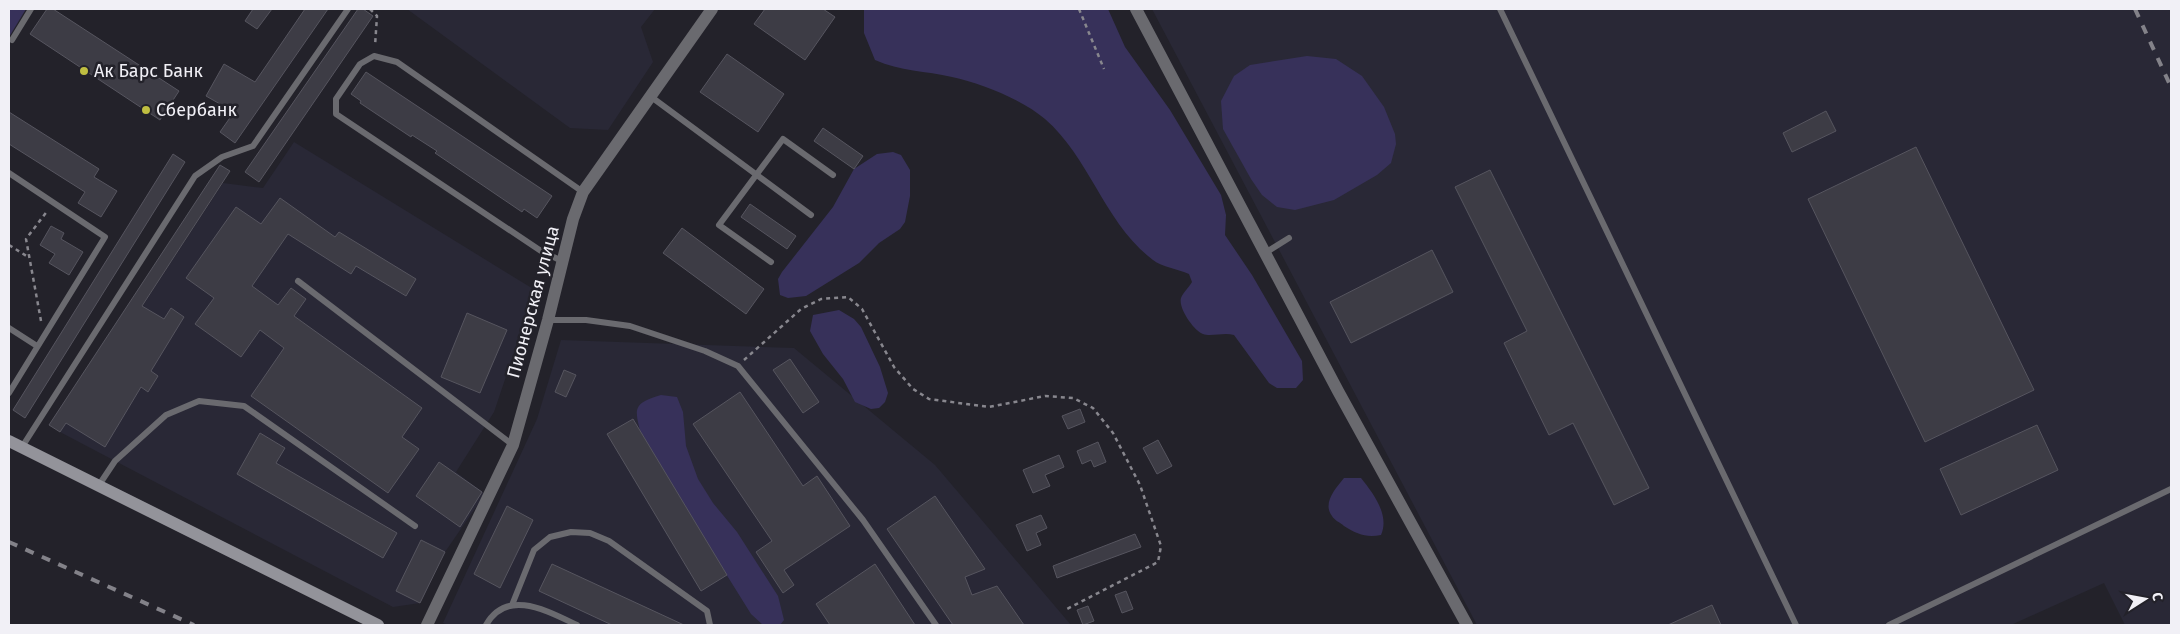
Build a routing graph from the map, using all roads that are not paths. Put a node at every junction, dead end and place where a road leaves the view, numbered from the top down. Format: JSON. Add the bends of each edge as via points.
{"nodes":[{"id":1,"x":31,"y":9,"type":"edge"},
{"id":2,"x":348,"y":9,"type":"edge"},
{"id":3,"x":712,"y":9,"type":"edge"},
{"id":4,"x":1136,"y":9,"type":"edge"},
{"id":5,"x":1500,"y":9,"type":"edge"},
{"id":6,"x":12,"y":40,"type":"dead end"},
{"id":7,"x":650,"y":96,"type":"junction"},
{"id":8,"x":9,"y":173,"type":"edge"},
{"id":9,"x":757,"y":174,"type":"junction"},
{"id":10,"x":832,"y":175,"type":"dead end"},
{"id":11,"x":583,"y":192,"type":"junction"},
{"id":12,"x":811,"y":214,"type":"dead end"},
{"id":13,"x":1289,"y":238,"type":"dead end"},
{"id":14,"x":1265,"y":253,"type":"junction"},
{"id":15,"x":562,"y":262,"type":"junction"},
{"id":16,"x":771,"y":262,"type":"dead end"},
{"id":17,"x":298,"y":281,"type":"dead end"},
{"id":18,"x":548,"y":320,"type":"junction"},
{"id":19,"x":9,"y":328,"type":"edge"},
{"id":20,"x":37,"y":346,"type":"junction"},
{"id":21,"x":9,"y":393,"type":"edge"},
{"id":22,"x":9,"y":441,"type":"edge"},
{"id":23,"x":513,"y":445,"type":"junction"},
{"id":24,"x":22,"y":447,"type":"junction"},
{"id":25,"x":98,"y":485,"type":"junction"},
{"id":26,"x":2171,"y":489,"type":"edge"},
{"id":27,"x":415,"y":526,"type":"dead end"},
{"id":28,"x":512,"y":605,"type":"junction"},
{"id":29,"x":378,"y":625,"type":"edge"},
{"id":30,"x":428,"y":625,"type":"edge"},
{"id":31,"x":486,"y":625,"type":"edge"},
{"id":32,"x":577,"y":625,"type":"edge"},
{"id":33,"x":710,"y":625,"type":"edge"},
{"id":34,"x":936,"y":625,"type":"edge"},
{"id":35,"x":1467,"y":625,"type":"edge"},
{"id":36,"x":1796,"y":625,"type":"edge"},
{"id":37,"x":1890,"y":625,"type":"edge"}],
"edges":[{"from":1,"to":6,"type":"lane"},
{"from":2,"to":24,"type":"lane","via":[[253,146],[222,157],[195,176]]},
{"from":3,"to":7,"type":"street","name":"Пионерская улица"},
{"from":4,"to":14,"type":"street"},
{"from":5,"to":36,"type":"lane"},
{"from":7,"to":9,"type":"lane"},
{"from":7,"to":11,"type":"street","name":"Пионерская улица"},
{"from":8,"to":20,"type":"lane","via":[[105,237]]},
{"from":9,"to":10,"type":"lane","via":[[783,139]]},
{"from":9,"to":12,"type":"lane"},
{"from":9,"to":16,"type":"lane","via":[[719,225]]},
{"from":11,"to":15,"type":"street","name":"Пионерская улица"},
{"from":11,"to":15,"type":"lane","via":[[397,62],[374,56],[360,64],[336,99],[336,114]]},
{"from":13,"to":14,"type":"lane"},
{"from":14,"to":35,"type":"street"},
{"from":15,"to":18,"type":"street","name":"Пионерская улица"},
{"from":17,"to":23,"type":"lane"},
{"from":18,"to":23,"type":"street","name":"Пионерская улица"},
{"from":18,"to":34,"type":"lane","via":[[586,320],[630,326],[705,351],[738,366],[862,520]]},
{"from":19,"to":20,"type":"lane"},
{"from":20,"to":21,"type":"lane"},
{"from":22,"to":24,"type":"street"},
{"from":23,"to":30,"type":"street","name":"Пионерская улица"},
{"from":24,"to":25,"type":"street"},
{"from":25,"to":27,"type":"lane","via":[[115,461],[166,415],[199,401],[244,406]]},
{"from":25,"to":29,"type":"street"},
{"from":26,"to":37,"type":"lane"},
{"from":28,"to":31,"type":"lane","via":[[492,613]]},
{"from":28,"to":32,"type":"lane","via":[[541,608]]},
{"from":28,"to":33,"type":"lane","via":[[534,550],[550,537],[571,532],[590,533],[609,541],[707,611]]}]}
